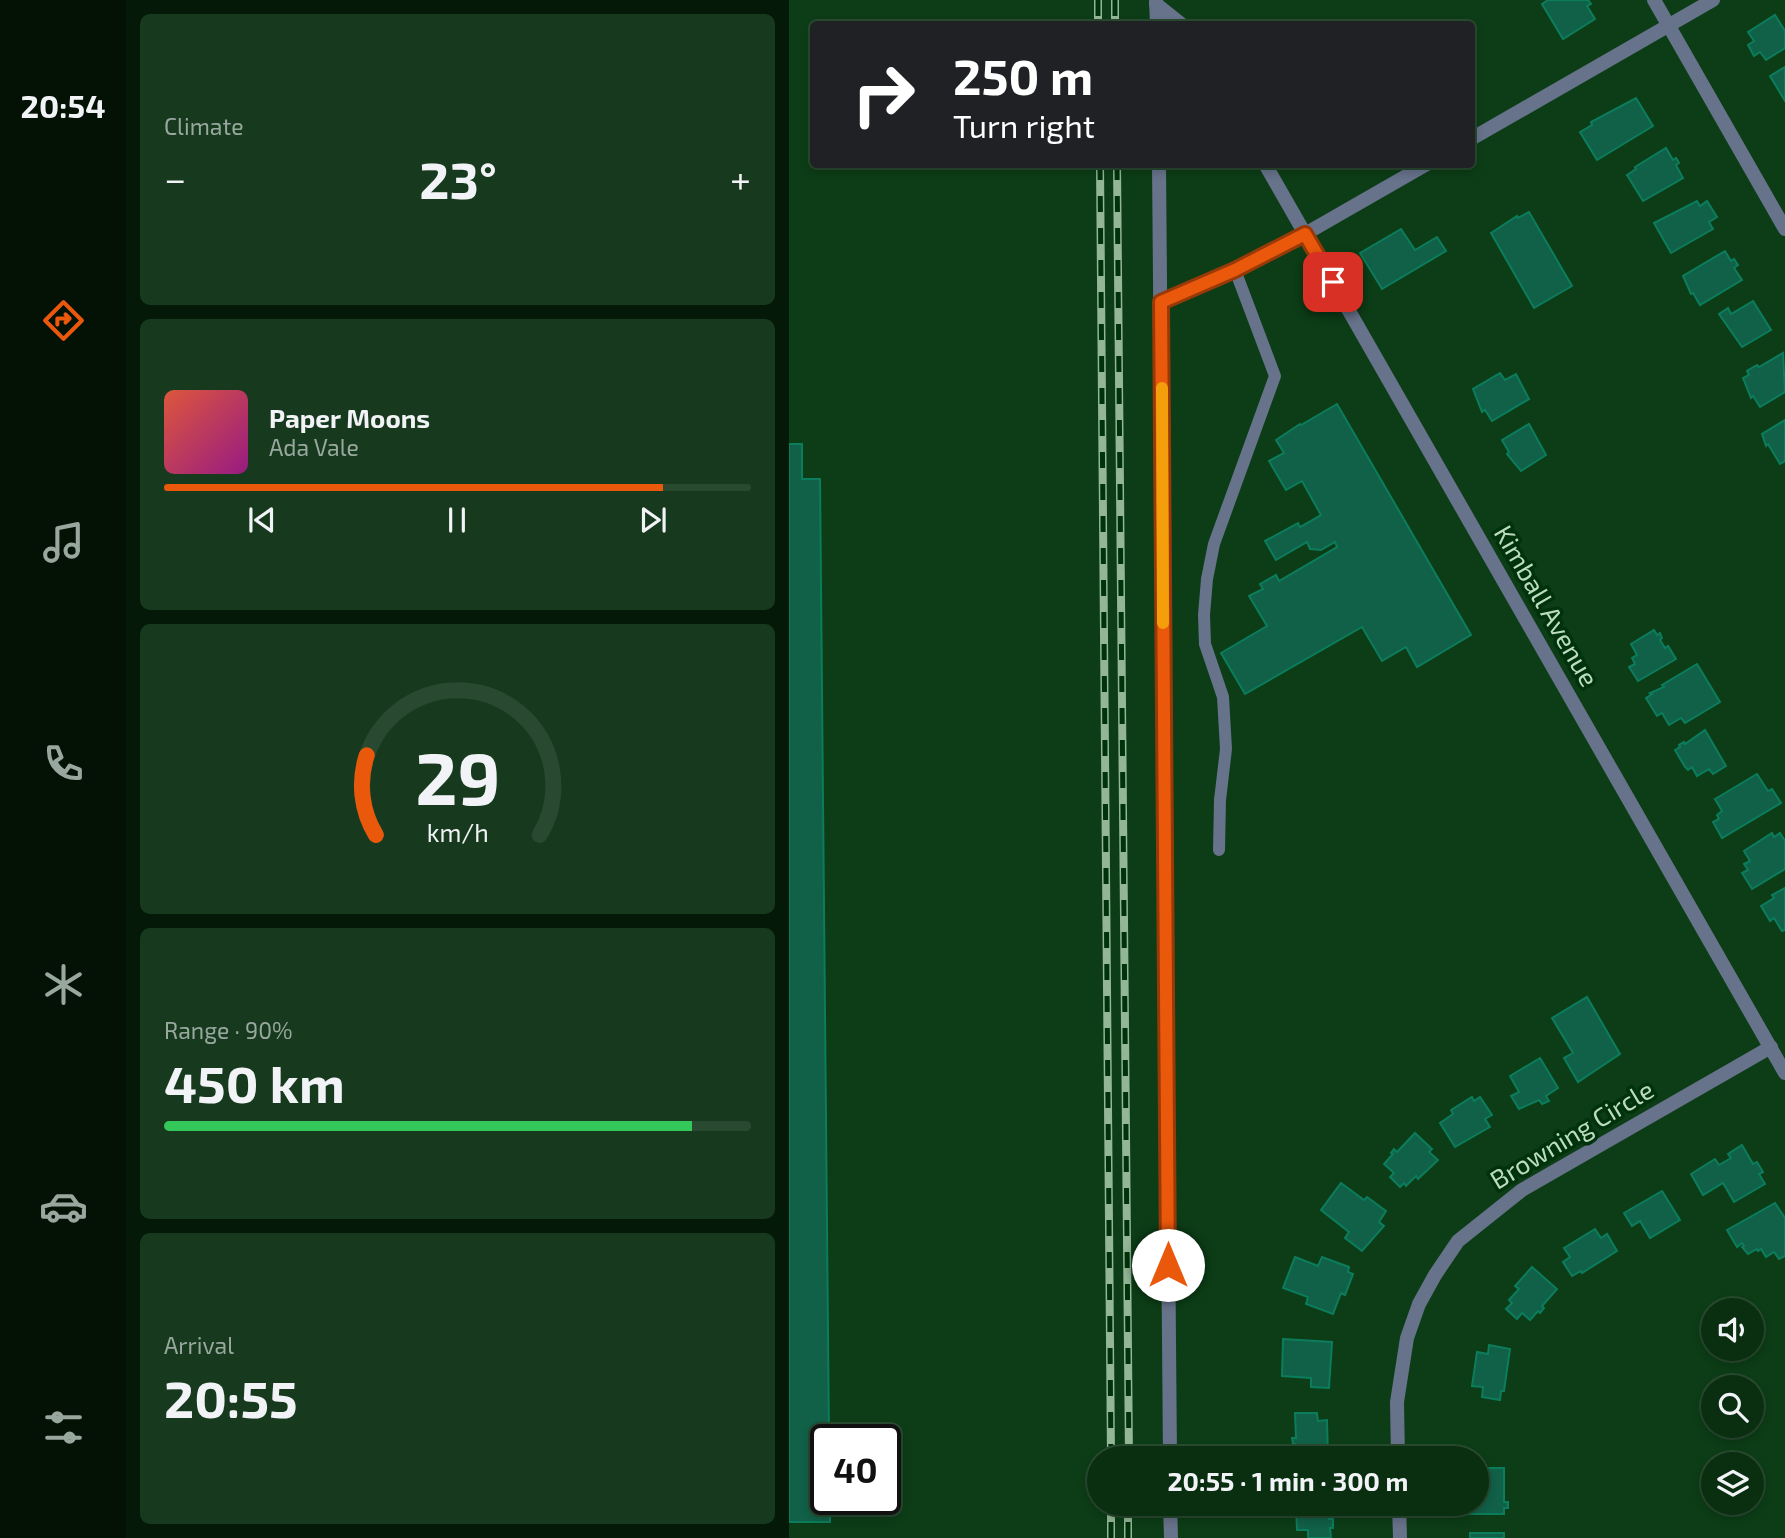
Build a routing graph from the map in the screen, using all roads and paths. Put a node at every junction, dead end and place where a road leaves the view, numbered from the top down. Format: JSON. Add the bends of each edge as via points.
{"nodes":[{"id":1,"x":1654,"y":0,"type":"edge"},
{"id":2,"x":1713,"y":0,"type":"edge"},
{"id":3,"x":1156,"y":2,"type":"edge"},
{"id":4,"x":1157,"y":21,"type":"edge"},
{"id":5,"x":1178,"y":21,"type":"edge"},
{"id":6,"x":1669,"y":26,"type":"junction"},
{"id":7,"x":1475,"y":137,"type":"edge"},
{"id":8,"x":1159,"y":168,"type":"edge"},
{"id":9,"x":1267,"y":168,"type":"edge"},
{"id":10,"x":1420,"y":168,"type":"edge"},
{"id":11,"x":1785,"y":229,"type":"edge"},
{"id":12,"x":1305,"y":234,"type":"junction"},
{"id":13,"x":1235,"y":270,"type":"junction"},
{"id":14,"x":1161,"y":302,"type":"junction"},
{"id":15,"x":1219,"y":850,"type":"dead end"},
{"id":16,"x":1771,"y":1047,"type":"junction"},
{"id":17,"x":1785,"y":1073,"type":"edge"},
{"id":18,"x":1170,"y":1446,"type":"edge"},
{"id":19,"x":1398,"y":1446,"type":"edge"},
{"id":20,"x":1170,"y":1516,"type":"edge"},
{"id":21,"x":1399,"y":1516,"type":"edge"},
{"id":22,"x":1171,"y":1538,"type":"edge"},
{"id":23,"x":1400,"y":1538,"type":"edge"}],
"edges":[{"from":1,"to":6,"type":"street"},
{"from":2,"to":6,"type":"street"},
{"from":3,"to":4,"type":"street"},
{"from":3,"to":5,"type":"street"},
{"from":6,"to":7,"type":"street"},
{"from":6,"to":11,"type":"street"},
{"from":8,"to":14,"type":"street"},
{"from":9,"to":12,"type":"street","name":"Kimball Avenue"},
{"from":10,"to":12,"type":"street"},
{"from":12,"to":13,"type":"lane"},
{"from":12,"to":16,"type":"street","name":"Kimball Avenue"},
{"from":13,"to":14,"type":"lane"},
{"from":13,"to":15,"type":"lane","via":[[1275,376],[1214,544],[1207,579],[1205,644],[1223,697],[1226,749]]},
{"from":14,"to":18,"type":"street"},
{"from":16,"to":17,"type":"street","name":"Kimball Avenue"},
{"from":16,"to":19,"type":"street","name":"Browning Circle","via":[[1522,1190],[1458,1241],[1419,1304],[1407,1338],[1397,1402]]},
{"from":20,"to":22,"type":"street"},
{"from":21,"to":23,"type":"street"}]}
